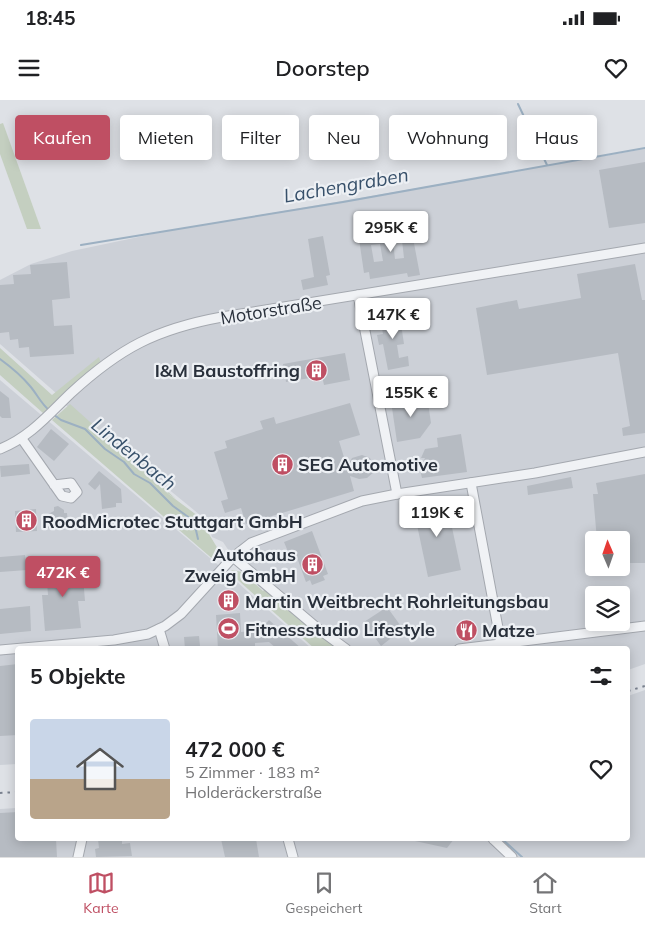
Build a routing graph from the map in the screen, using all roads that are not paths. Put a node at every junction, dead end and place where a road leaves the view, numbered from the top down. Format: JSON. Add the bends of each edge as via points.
{"nodes":[{"id":1,"x":645,"y":248,"type":"edge"},
{"id":2,"x":358,"y":295,"type":"junction"},
{"id":3,"x":22,"y":439,"type":"junction"},
{"id":4,"x":0,"y":449,"type":"edge"},
{"id":5,"x":645,"y":452,"type":"edge"},
{"id":6,"x":471,"y":483,"type":"junction"},
{"id":7,"x":54,"y":485,"type":"dead end"},
{"id":8,"x":397,"y":494,"type":"junction"},
{"id":9,"x":233,"y":557,"type":"junction"},
{"id":10,"x":645,"y":626,"type":"edge"},
{"id":11,"x":159,"y":629,"type":"junction"},
{"id":12,"x":502,"y":644,"type":"junction"},
{"id":13,"x":44,"y":646,"type":"edge"},
{"id":14,"x":165,"y":646,"type":"edge"},
{"id":15,"x":342,"y":646,"type":"edge"},
{"id":16,"x":485,"y":646,"type":"edge"},
{"id":17,"x":15,"y":649,"type":"edge"},
{"id":18,"x":0,"y":650,"type":"edge"},
{"id":19,"x":82,"y":841,"type":"edge"},
{"id":20,"x":289,"y":841,"type":"edge"},
{"id":21,"x":495,"y":841,"type":"edge"},
{"id":22,"x":78,"y":857,"type":"edge"},
{"id":23,"x":293,"y":857,"type":"edge"},
{"id":24,"x":512,"y":857,"type":"edge"}],
"edges":[{"from":1,"to":2,"type":"street","name":"Motorstraße"},
{"from":2,"to":3,"type":"street","name":"Motorstraße","via":[[202,321],[162,332],[110,359]]},
{"from":2,"to":8,"type":"street"},
{"from":3,"to":4,"type":"street","name":"Motorstraße"},
{"from":3,"to":7,"type":"street"},
{"from":5,"to":6,"type":"street"},
{"from":6,"to":8,"type":"street"},
{"from":6,"to":12,"type":"street"},
{"from":8,"to":9,"type":"street","via":[[362,501],[260,540]]},
{"from":9,"to":11,"type":"street","via":[[181,614]]},
{"from":9,"to":15,"type":"street"},
{"from":10,"to":12,"type":"street"},
{"from":11,"to":13,"type":"street","via":[[136,637]]},
{"from":11,"to":14,"type":"street"},
{"from":12,"to":16,"type":"street"},
{"from":17,"to":18,"type":"street"},
{"from":19,"to":22,"type":"street"},
{"from":20,"to":23,"type":"street"},
{"from":21,"to":24,"type":"street"}]}
